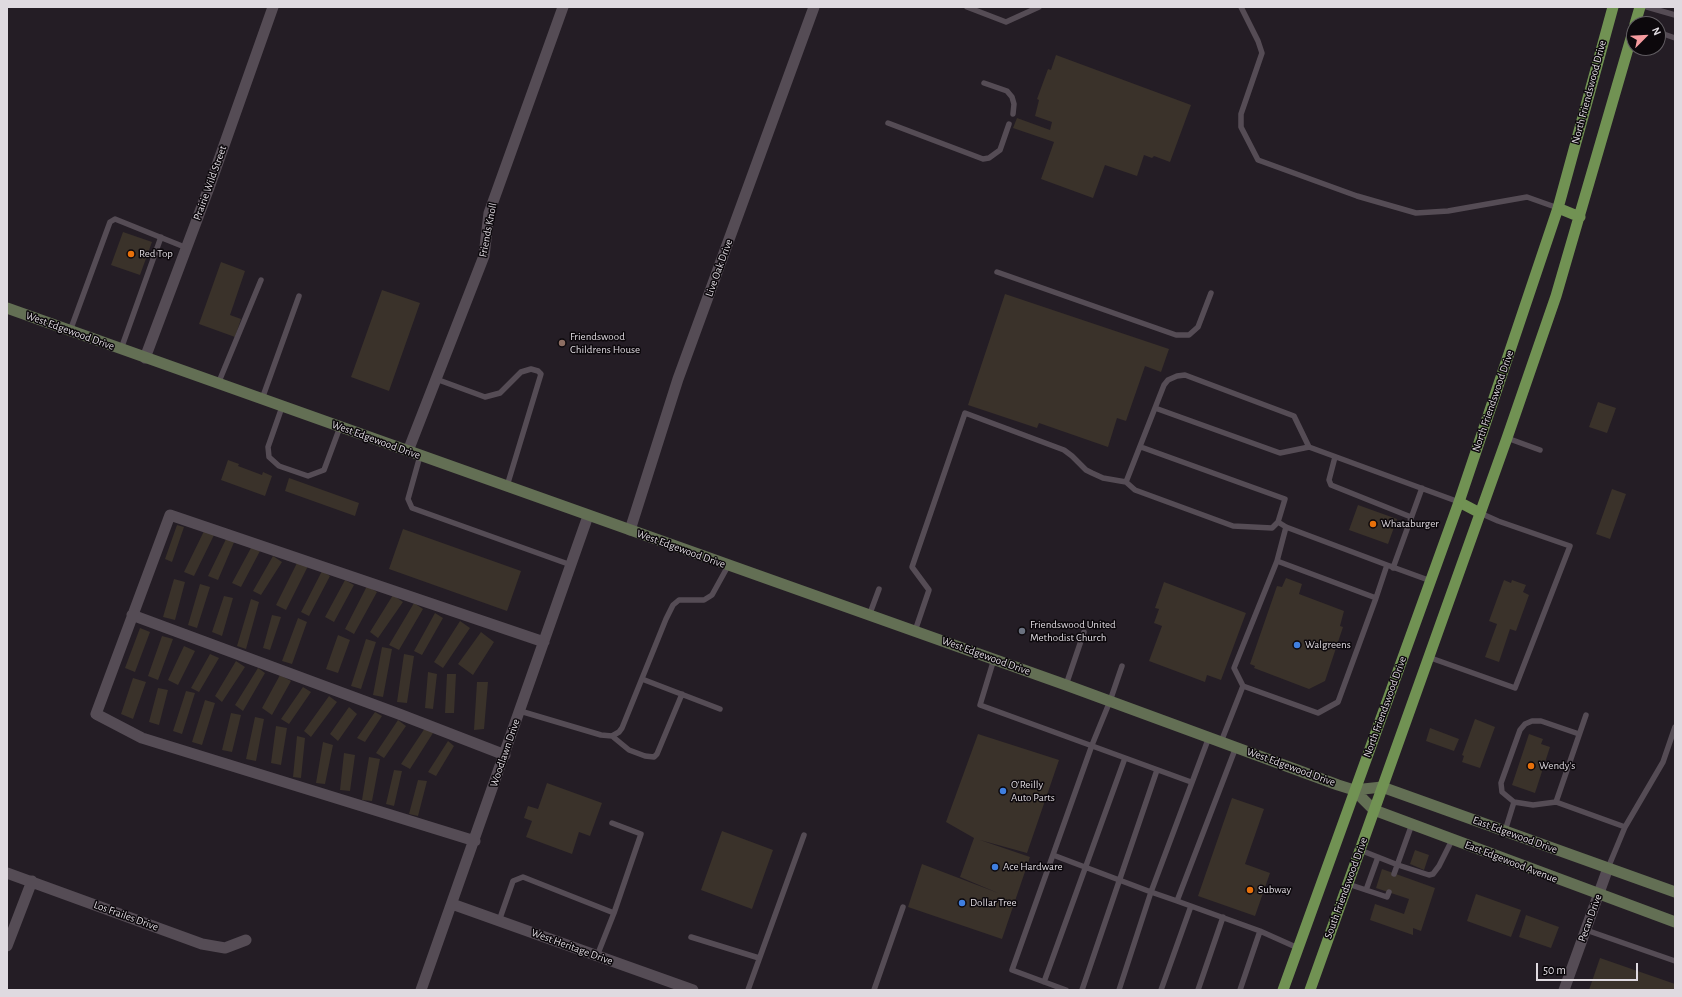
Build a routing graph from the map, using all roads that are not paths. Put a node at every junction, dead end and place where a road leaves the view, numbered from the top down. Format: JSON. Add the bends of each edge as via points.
{"nodes":[{"id":1,"x":273,"y":7,"type":"edge"},
{"id":2,"x":563,"y":7,"type":"edge"},
{"id":3,"x":814,"y":7,"type":"edge"},
{"id":4,"x":967,"y":7,"type":"edge"},
{"id":5,"x":1039,"y":7,"type":"edge"},
{"id":6,"x":1241,"y":7,"type":"edge"},
{"id":7,"x":1613,"y":7,"type":"edge"},
{"id":8,"x":1647,"y":7,"type":"edge"},
{"id":9,"x":1665,"y":9,"type":"edge"},
{"id":10,"x":1675,"y":15,"type":"edge"},
{"id":11,"x":1626,"y":56,"type":"edge"},
{"id":12,"x":984,"y":83,"type":"dead end"},
{"id":13,"x":1013,"y":114,"type":"dead end"},
{"id":14,"x":888,"y":123,"type":"dead end"},
{"id":15,"x":1009,"y":124,"type":"dead end"},
{"id":16,"x":1558,"y":208,"type":"junction"},
{"id":17,"x":1580,"y":217,"type":"junction"},
{"id":18,"x":161,"y":237,"type":"junction"},
{"id":19,"x":186,"y":248,"type":"junction"},
{"id":20,"x":997,"y":272,"type":"dead end"},
{"id":21,"x":261,"y":280,"type":"dead end"},
{"id":22,"x":1211,"y":293,"type":"dead end"},
{"id":23,"x":299,"y":296,"type":"dead end"},
{"id":24,"x":7,"y":308,"type":"edge"},
{"id":25,"x":70,"y":331,"type":"junction"},
{"id":26,"x":121,"y":349,"type":"junction"},
{"id":27,"x":145,"y":358,"type":"junction"},
{"id":28,"x":436,"y":379,"type":"junction"},
{"id":29,"x":218,"y":384,"type":"junction"},
{"id":30,"x":262,"y":399,"type":"junction"},
{"id":31,"x":282,"y":406,"type":"junction"},
{"id":32,"x":1155,"y":408,"type":"junction"},
{"id":33,"x":340,"y":427,"type":"junction"},
{"id":34,"x":1507,"y":438,"type":"junction"},
{"id":35,"x":1140,"y":447,"type":"junction"},
{"id":36,"x":1309,"y":447,"type":"junction"},
{"id":37,"x":1540,"y":450,"type":"dead end"},
{"id":38,"x":408,"y":452,"type":"junction"},
{"id":39,"x":420,"y":456,"type":"junction"},
{"id":40,"x":1335,"y":457,"type":"junction"},
{"id":41,"x":1126,"y":482,"type":"junction"},
{"id":42,"x":506,"y":486,"type":"junction"},
{"id":43,"x":1422,"y":488,"type":"junction"},
{"id":44,"x":1459,"y":502,"type":"junction"},
{"id":45,"x":1480,"y":513,"type":"junction"},
{"id":46,"x":588,"y":516,"type":"junction"},
{"id":47,"x":1411,"y":517,"type":"junction"},
{"id":48,"x":1278,"y":522,"type":"junction"},
{"id":49,"x":1286,"y":527,"type":"junction"},
{"id":50,"x":630,"y":530,"type":"junction"},
{"id":51,"x":1276,"y":561,"type":"junction"},
{"id":52,"x":571,"y":565,"type":"junction"},
{"id":53,"x":728,"y":566,"type":"junction"},
{"id":54,"x":1390,"y":566,"type":"junction"},
{"id":55,"x":1431,"y":581,"type":"junction"},
{"id":56,"x":879,"y":588,"type":"dead end"},
{"id":57,"x":1376,"y":598,"type":"junction"},
{"id":58,"x":132,"y":615,"type":"junction"},
{"id":59,"x":869,"y":616,"type":"junction"},
{"id":60,"x":915,"y":631,"type":"junction"},
{"id":61,"x":1084,"y":632,"type":"dead end"},
{"id":62,"x":544,"y":642,"type":"junction"},
{"id":63,"x":1428,"y":657,"type":"junction"},
{"id":64,"x":994,"y":659,"type":"junction"},
{"id":65,"x":1122,"y":666,"type":"dead end"},
{"id":66,"x":642,"y":679,"type":"junction"},
{"id":67,"x":1066,"y":685,"type":"junction"},
{"id":68,"x":1243,"y":686,"type":"junction"},
{"id":69,"x":682,"y":694,"type":"junction"},
{"id":70,"x":1110,"y":701,"type":"junction"},
{"id":71,"x":720,"y":709,"type":"dead end"},
{"id":72,"x":520,"y":711,"type":"junction"},
{"id":73,"x":1586,"y":715,"type":"dead end"},
{"id":74,"x":1675,"y":727,"type":"edge"},
{"id":75,"x":1579,"y":734,"type":"junction"},
{"id":76,"x":612,"y":736,"type":"junction"},
{"id":77,"x":1209,"y":737,"type":"junction"},
{"id":78,"x":1221,"y":742,"type":"junction"},
{"id":79,"x":1092,"y":745,"type":"junction"},
{"id":80,"x":1236,"y":747,"type":"junction"},
{"id":81,"x":505,"y":755,"type":"junction"},
{"id":82,"x":1125,"y":758,"type":"junction"},
{"id":83,"x":1157,"y":770,"type":"junction"},
{"id":84,"x":1191,"y":782,"type":"junction"},
{"id":85,"x":1382,"y":787,"type":"junction"},
{"id":86,"x":1354,"y":790,"type":"junction"},
{"id":87,"x":1514,"y":802,"type":"junction"},
{"id":88,"x":1556,"y":802,"type":"junction"},
{"id":89,"x":1374,"y":810,"type":"junction"},
{"id":90,"x":612,"y":823,"type":"dead end"},
{"id":91,"x":1412,"y":824,"type":"junction"},
{"id":92,"x":1625,"y":827,"type":"junction"},
{"id":93,"x":1505,"y":831,"type":"junction"},
{"id":94,"x":804,"y":836,"type":"dead end"},
{"id":95,"x":1452,"y":840,"type":"junction"},
{"id":96,"x":474,"y":841,"type":"junction"},
{"id":97,"x":1360,"y":850,"type":"junction"},
{"id":98,"x":1053,"y":856,"type":"junction"},
{"id":99,"x":1378,"y":857,"type":"junction"},
{"id":100,"x":1398,"y":865,"type":"junction"},
{"id":101,"x":1085,"y":867,"type":"junction"},
{"id":102,"x":1608,"y":868,"type":"junction"},
{"id":103,"x":7,"y":873,"type":"edge"},
{"id":104,"x":1394,"y":874,"type":"dead end"},
{"id":105,"x":1119,"y":880,"type":"junction"},
{"id":106,"x":32,"y":881,"type":"junction"},
{"id":107,"x":1348,"y":884,"type":"junction"},
{"id":108,"x":1366,"y":890,"type":"junction"},
{"id":109,"x":1152,"y":892,"type":"junction"},
{"id":110,"x":1389,"y":892,"type":"dead end"},
{"id":111,"x":1675,"y":892,"type":"edge"},
{"id":112,"x":1598,"y":895,"type":"junction"},
{"id":113,"x":1177,"y":901,"type":"junction"},
{"id":114,"x":452,"y":904,"type":"junction"},
{"id":115,"x":1191,"y":906,"type":"junction"},
{"id":116,"x":902,"y":908,"type":"dead end"},
{"id":117,"x":614,"y":913,"type":"junction"},
{"id":118,"x":1223,"y":918,"type":"junction"},
{"id":119,"x":499,"y":921,"type":"junction"},
{"id":120,"x":1675,"y":922,"type":"edge"},
{"id":121,"x":1586,"y":930,"type":"junction"},
{"id":122,"x":1260,"y":931,"type":"junction"},
{"id":123,"x":692,"y":937,"type":"dead end"},
{"id":124,"x":246,"y":940,"type":"dead end"},
{"id":125,"x":7,"y":946,"type":"edge"},
{"id":126,"x":1298,"y":948,"type":"junction"},
{"id":127,"x":597,"y":956,"type":"junction"},
{"id":128,"x":759,"y":958,"type":"junction"},
{"id":129,"x":1675,"y":961,"type":"edge"},
{"id":130,"x":1044,"y":982,"type":"junction"},
{"id":131,"x":421,"y":990,"type":"edge"},
{"id":132,"x":693,"y":990,"type":"edge"},
{"id":133,"x":748,"y":990,"type":"edge"},
{"id":134,"x":874,"y":990,"type":"edge"},
{"id":135,"x":1066,"y":990,"type":"edge"},
{"id":136,"x":1082,"y":990,"type":"edge"},
{"id":137,"x":1119,"y":990,"type":"edge"},
{"id":138,"x":1161,"y":990,"type":"edge"},
{"id":139,"x":1198,"y":990,"type":"edge"},
{"id":140,"x":1240,"y":990,"type":"edge"},
{"id":141,"x":1283,"y":990,"type":"edge"},
{"id":142,"x":1310,"y":990,"type":"edge"},
{"id":143,"x":1564,"y":990,"type":"edge"}],
"edges":[{"from":1,"to":19,"type":"street","name":"Prairie Wild Street"},
{"from":2,"to":28,"type":"street","name":"Friends Knoll","via":[[489,213],[484,256]]},
{"from":3,"to":50,"type":"street","name":"Live Oak Drive","via":[[678,378]]},
{"from":4,"to":5,"type":"lane","via":[[1006,22]]},
{"from":6,"to":16,"type":"lane","via":[[1262,53],[1241,114],[1241,126],[1258,160],[1357,196],[1416,213],[1448,211],[1527,197]]},
{"from":7,"to":16,"type":"main road","name":"North Friendswood Drive"},
{"from":8,"to":9,"type":"lane"},
{"from":9,"to":10,"type":"lane"},
{"from":11,"to":17,"type":"main road"},
{"from":12,"to":13,"type":"lane","via":[[1007,91],[1014,104]]},
{"from":14,"to":15,"type":"lane","via":[[983,159],[1000,150]]},
{"from":16,"to":17,"type":"main road"},
{"from":16,"to":44,"type":"main road","name":"North Friendswood Drive"},
{"from":17,"to":34,"type":"main road"},
{"from":18,"to":19,"type":"lane"},
{"from":18,"to":25,"type":"lane","via":[[116,219],[110,222]]},
{"from":18,"to":26,"type":"lane"},
{"from":19,"to":27,"type":"street","name":"Prairie Wild Street"},
{"from":20,"to":22,"type":"lane","via":[[1176,335],[1189,335],[1198,327]]},
{"from":21,"to":29,"type":"lane"},
{"from":23,"to":30,"type":"lane"},
{"from":24,"to":25,"type":"main road","name":"West Edgewood Drive"},
{"from":25,"to":26,"type":"main road","name":"West Edgewood Drive"},
{"from":26,"to":27,"type":"main road","name":"West Edgewood Drive"},
{"from":27,"to":29,"type":"main road","name":"West Edgewood Drive"},
{"from":28,"to":38,"type":"street","name":"Friends Knoll"},
{"from":28,"to":42,"type":"lane","via":[[485,397],[500,392],[521,372],[531,369],[541,374]]},
{"from":29,"to":30,"type":"main road","name":"West Edgewood Drive"},
{"from":30,"to":31,"type":"main road","name":"West Edgewood Drive"},
{"from":31,"to":33,"type":"main road","name":"West Edgewood Drive"},
{"from":31,"to":33,"type":"lane","via":[[268,447],[269,458],[279,466],[308,476],[324,470]]},
{"from":32,"to":35,"type":"lane"},
{"from":32,"to":36,"type":"lane","via":[[1280,453]]},
{"from":32,"to":36,"type":"lane","via":[[1168,380],[1185,375],[1294,416]]},
{"from":33,"to":38,"type":"main road","name":"West Edgewood Drive"},
{"from":34,"to":37,"type":"lane"},
{"from":34,"to":45,"type":"main road"},
{"from":35,"to":41,"type":"lane"},
{"from":35,"to":48,"type":"lane","via":[[1285,499]]},
{"from":36,"to":40,"type":"lane"},
{"from":38,"to":39,"type":"main road","name":"West Edgewood Drive"},
{"from":39,"to":42,"type":"main road","name":"West Edgewood Drive"},
{"from":39,"to":52,"type":"lane","via":[[408,499],[412,508]]},
{"from":40,"to":43,"type":"lane"},
{"from":40,"to":47,"type":"lane","via":[[1329,480],[1331,485]]},
{"from":41,"to":48,"type":"lane","via":[[1135,490],[1233,526],[1272,528]]},
{"from":41,"to":60,"type":"lane","via":[[1092,474],[1064,450],[965,413],[912,567],[929,590]]},
{"from":42,"to":46,"type":"main road","name":"West Edgewood Drive"},
{"from":43,"to":44,"type":"lane"},
{"from":43,"to":47,"type":"lane"},
{"from":44,"to":45,"type":"main road"},
{"from":44,"to":55,"type":"main road","name":"North Friendswood Drive"},
{"from":45,"to":63,"type":"main road"},
{"from":45,"to":63,"type":"lane","via":[[1570,546],[1515,688]]},
{"from":46,"to":50,"type":"main road","name":"West Edgewood Drive"},
{"from":46,"to":52,"type":"street","name":"Woodlawn Drive"},
{"from":47,"to":54,"type":"lane"},
{"from":48,"to":49,"type":"lane"},
{"from":49,"to":51,"type":"lane"},
{"from":49,"to":54,"type":"lane"},
{"from":50,"to":53,"type":"main road","name":"West Edgewood Drive"},
{"from":51,"to":57,"type":"lane"},
{"from":51,"to":68,"type":"lane","via":[[1234,668]]},
{"from":52,"to":62,"type":"street","name":"Woodlawn Drive"},
{"from":53,"to":59,"type":"main road","name":"West Edgewood Drive"},
{"from":53,"to":66,"type":"lane","via":[[712,595],[704,600],[679,600],[673,605]]},
{"from":54,"to":55,"type":"lane"},
{"from":54,"to":57,"type":"lane"},
{"from":55,"to":86,"type":"main road","name":"North Friendswood Drive"},
{"from":56,"to":59,"type":"lane"},
{"from":57,"to":68,"type":"lane","via":[[1338,702],[1318,714]]},
{"from":58,"to":62,"type":"street","via":[[170,515]]},
{"from":58,"to":81,"type":"street"},
{"from":58,"to":96,"type":"street","via":[[96,714],[142,738]]},
{"from":59,"to":60,"type":"main road","name":"West Edgewood Drive"},
{"from":60,"to":64,"type":"main road","name":"West Edgewood Drive"},
{"from":61,"to":67,"type":"lane"},
{"from":62,"to":72,"type":"street","name":"Woodlawn Drive"},
{"from":63,"to":85,"type":"main road"},
{"from":64,"to":67,"type":"main road","name":"West Edgewood Drive"},
{"from":64,"to":79,"type":"lane","via":[[980,706]]},
{"from":65,"to":70,"type":"lane"},
{"from":66,"to":69,"type":"lane"},
{"from":66,"to":76,"type":"lane","via":[[622,728]]},
{"from":67,"to":70,"type":"main road","name":"West Edgewood Drive"},
{"from":68,"to":78,"type":"lane"},
{"from":69,"to":71,"type":"lane"},
{"from":69,"to":76,"type":"lane","via":[[654,757],[629,750]]},
{"from":70,"to":77,"type":"main road","name":"West Edgewood Drive"},
{"from":70,"to":79,"type":"lane"},
{"from":72,"to":76,"type":"lane","via":[[585,732]]},
{"from":72,"to":81,"type":"street","name":"Woodlawn Drive"},
{"from":73,"to":75,"type":"lane"},
{"from":74,"to":92,"type":"lane","via":[[1663,762]]},
{"from":75,"to":87,"type":"lane","via":[[1541,721],[1525,724],[1520,730],[1501,783],[1502,792]]},
{"from":75,"to":88,"type":"lane"},
{"from":77,"to":78,"type":"main road","name":"West Edgewood Drive"},
{"from":77,"to":84,"type":"lane"},
{"from":78,"to":80,"type":"main road","name":"West Edgewood Drive"},
{"from":79,"to":82,"type":"lane"},
{"from":79,"to":98,"type":"lane"},
{"from":80,"to":86,"type":"main road","name":"West Edgewood Drive"},
{"from":80,"to":113,"type":"lane"},
{"from":81,"to":96,"type":"street","name":"Woodlawn Drive"},
{"from":82,"to":83,"type":"lane"},
{"from":82,"to":101,"type":"lane"},
{"from":83,"to":84,"type":"lane"},
{"from":83,"to":105,"type":"lane"},
{"from":84,"to":109,"type":"lane"},
{"from":85,"to":86,"type":"main road","name":"East Edgewood Drive"},
{"from":85,"to":89,"type":"main road","name":"South Friendswood Drive"},
{"from":85,"to":93,"type":"main road","name":"East Edgewood Drive"},
{"from":86,"to":89,"type":"main road","name":"East Edgewood Avenue"},
{"from":86,"to":126,"type":"main road"},
{"from":87,"to":88,"type":"lane","via":[[1533,805]]},
{"from":87,"to":93,"type":"lane"},
{"from":88,"to":92,"type":"lane"},
{"from":89,"to":91,"type":"main road","name":"East Edgewood Avenue"},
{"from":89,"to":97,"type":"main road","name":"South Friendswood Drive"},
{"from":90,"to":117,"type":"lane","via":[[641,834]]},
{"from":91,"to":95,"type":"main road","name":"East Edgewood Avenue"},
{"from":91,"to":100,"type":"lane"},
{"from":92,"to":102,"type":"lane"},
{"from":93,"to":102,"type":"main road","name":"East Edgewood Drive"},
{"from":94,"to":128,"type":"lane"},
{"from":95,"to":100,"type":"lane","via":[[1433,874],[1424,874]]},
{"from":95,"to":112,"type":"main road","name":"East Edgewood Avenue"},
{"from":96,"to":114,"type":"street","name":"Woodlawn Drive"},
{"from":97,"to":99,"type":"lane"},
{"from":97,"to":107,"type":"main road","name":"South Friendswood Drive"},
{"from":98,"to":101,"type":"lane"},
{"from":98,"to":130,"type":"lane","via":[[1012,970]]},
{"from":99,"to":100,"type":"lane"},
{"from":99,"to":108,"type":"lane"},
{"from":100,"to":104,"type":"lane"},
{"from":101,"to":105,"type":"lane"},
{"from":101,"to":130,"type":"lane"},
{"from":102,"to":111,"type":"main road","name":"East Edgewood Drive"},
{"from":102,"to":112,"type":"street","name":"Pecan Drive"},
{"from":103,"to":106,"type":"street","name":"Los Frailes Drive"},
{"from":105,"to":109,"type":"lane"},
{"from":105,"to":136,"type":"lane"},
{"from":106,"to":124,"type":"street","name":"Los Frailes Drive","via":[[202,944],[225,948]]},
{"from":106,"to":125,"type":"street"},
{"from":107,"to":108,"type":"lane"},
{"from":107,"to":142,"type":"main road","name":"South Friendswood Drive"},
{"from":108,"to":110,"type":"lane","via":[[1387,897]]},
{"from":109,"to":113,"type":"lane"},
{"from":109,"to":137,"type":"lane"},
{"from":112,"to":120,"type":"main road","name":"East Edgewood Avenue"},
{"from":112,"to":121,"type":"street","name":"Pecan Drive"},
{"from":113,"to":115,"type":"lane"},
{"from":114,"to":119,"type":"street","name":"West Heritage Drive"},
{"from":114,"to":131,"type":"street","name":"Woodlawn Drive"},
{"from":115,"to":118,"type":"lane"},
{"from":115,"to":138,"type":"lane"},
{"from":116,"to":134,"type":"lane"},
{"from":117,"to":119,"type":"lane","via":[[523,876],[514,881]]},
{"from":117,"to":127,"type":"lane"},
{"from":118,"to":122,"type":"lane"},
{"from":118,"to":139,"type":"lane"},
{"from":119,"to":127,"type":"street","name":"West Heritage Drive"},
{"from":121,"to":129,"type":"lane"},
{"from":121,"to":143,"type":"street","name":"Pecan Drive"},
{"from":122,"to":126,"type":"lane"},
{"from":122,"to":140,"type":"lane"},
{"from":123,"to":128,"type":"lane"},
{"from":126,"to":141,"type":"main road"},
{"from":127,"to":132,"type":"street","name":"West Heritage Drive"},
{"from":128,"to":133,"type":"lane"},
{"from":130,"to":135,"type":"lane"}]}
